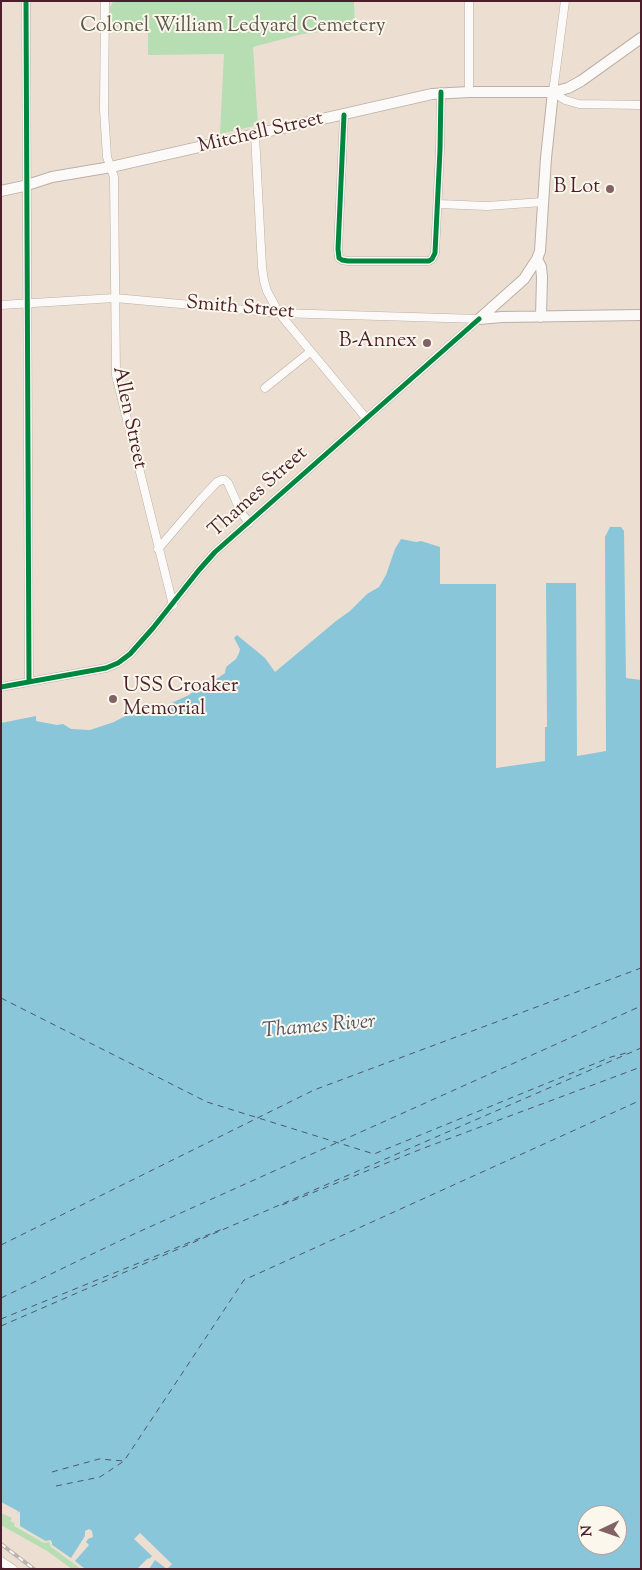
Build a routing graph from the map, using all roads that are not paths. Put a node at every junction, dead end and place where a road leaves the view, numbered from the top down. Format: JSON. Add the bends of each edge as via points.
{"nodes":[{"id":1,"x":26,"y":1,"type":"edge"},
{"id":2,"x":105,"y":1,"type":"edge"},
{"id":3,"x":469,"y":1,"type":"edge"},
{"id":4,"x":565,"y":1,"type":"edge"},
{"id":5,"x":641,"y":38,"type":"edge"},
{"id":6,"x":441,"y":92,"type":"junction"},
{"id":7,"x":469,"y":92,"type":"junction"},
{"id":8,"x":553,"y":92,"type":"junction"},
{"id":9,"x":641,"y":105,"type":"edge"},
{"id":10,"x":344,"y":115,"type":"junction"},
{"id":11,"x":255,"y":135,"type":"junction"},
{"id":12,"x":111,"y":167,"type":"junction"},
{"id":13,"x":27,"y":185,"type":"junction"},
{"id":14,"x":1,"y":191,"type":"edge"},
{"id":15,"x":543,"y":202,"type":"junction"},
{"id":16,"x":438,"y":204,"type":"junction"},
{"id":17,"x":537,"y":259,"type":"junction"},
{"id":18,"x":115,"y":298,"type":"junction"},
{"id":19,"x":27,"y":303,"type":"junction"},
{"id":20,"x":1,"y":305,"type":"edge"},
{"id":21,"x":279,"y":313,"type":"junction"},
{"id":22,"x":641,"y":315,"type":"edge"},
{"id":23,"x":541,"y":317,"type":"junction"},
{"id":24,"x":479,"y":319,"type":"junction"},
{"id":25,"x":310,"y":352,"type":"junction"},
{"id":26,"x":265,"y":388,"type":"dead end"},
{"id":27,"x":366,"y":418,"type":"junction"},
{"id":28,"x":249,"y":523,"type":"junction"},
{"id":29,"x":158,"y":549,"type":"junction"},
{"id":30,"x":172,"y":605,"type":"junction"},
{"id":31,"x":29,"y":682,"type":"junction"},
{"id":32,"x":1,"y":687,"type":"edge"},
{"id":33,"x":1,"y":1561,"type":"edge"},
{"id":34,"x":13,"y":1569,"type":"edge"}],
"edges":[{"from":1,"to":13,"type":"street"},
{"from":2,"to":12,"type":"street","name":"Allen Street","via":[[104,110],[107,157]]},
{"from":3,"to":7,"type":"street"},
{"from":4,"to":8,"type":"street"},
{"from":5,"to":8,"type":"main road","name":"Mitchell Street","via":[[581,81]]},
{"from":6,"to":7,"type":"main road","name":"Mitchell Street"},
{"from":6,"to":10,"type":"main road","name":"Mitchell Street"},
{"from":6,"to":16,"type":"street"},
{"from":7,"to":8,"type":"main road","name":"Mitchell Street"},
{"from":8,"to":9,"type":"street","via":[[579,104]]},
{"from":8,"to":15,"type":"main road"},
{"from":10,"to":11,"type":"main road","name":"Mitchell Street"},
{"from":10,"to":16,"type":"street","via":[[339,258],[348,261],[425,262],[432,259]]},
{"from":11,"to":12,"type":"main road","name":"Mitchell Street"},
{"from":11,"to":21,"type":"street","via":[[264,281]]},
{"from":12,"to":13,"type":"main road","name":"Mitchell Street","via":[[52,176]]},
{"from":12,"to":18,"type":"street","name":"Allen Street","via":[[114,177]]},
{"from":13,"to":14,"type":"main road","name":"Mitchell Street"},
{"from":13,"to":19,"type":"street"},
{"from":15,"to":16,"type":"street","via":[[487,206]]},
{"from":15,"to":17,"type":"main road","via":[[542,240]]},
{"from":17,"to":23,"type":"main road","via":[[542,277]]},
{"from":17,"to":24,"type":"main road","via":[[524,279]]},
{"from":18,"to":19,"type":"street","name":"Smith Street"},
{"from":18,"to":21,"type":"street","name":"Smith Street"},
{"from":18,"to":29,"type":"street","name":"Allen Street","via":[[117,385]]},
{"from":19,"to":20,"type":"street","name":"Smith Street"},
{"from":19,"to":31,"type":"street"},
{"from":21,"to":24,"type":"street","name":"Smith Street"},
{"from":21,"to":25,"type":"street"},
{"from":22,"to":23,"type":"main road"},
{"from":23,"to":24,"type":"main road"},
{"from":24,"to":27,"type":"street","name":"Thames Street"},
{"from":25,"to":26,"type":"street"},
{"from":25,"to":27,"type":"street"},
{"from":27,"to":28,"type":"street","name":"Thames Street"},
{"from":28,"to":29,"type":"street","via":[[228,483],[222,480],[200,500]]},
{"from":28,"to":30,"type":"street","name":"Thames Street","via":[[204,564]]},
{"from":29,"to":30,"type":"street","name":"Allen Street"},
{"from":30,"to":31,"type":"street","name":"Thames Street","via":[[137,647],[118,663],[94,671]]},
{"from":31,"to":32,"type":"street","name":"Thames Street"},
{"from":33,"to":34,"type":"street"}]}
